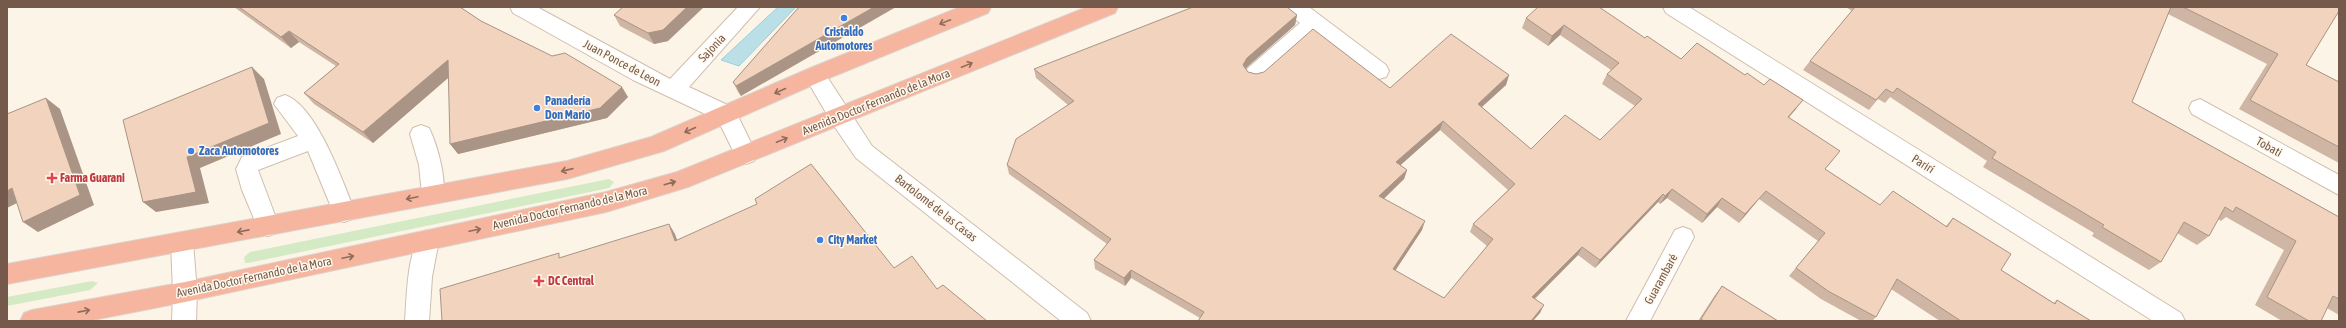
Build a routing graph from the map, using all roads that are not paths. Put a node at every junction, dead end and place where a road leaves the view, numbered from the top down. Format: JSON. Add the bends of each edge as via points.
{"nodes":[{"id":1,"x":520,"y":7,"type":"edge"},
{"id":2,"x":750,"y":7,"type":"edge"},
{"id":3,"x":981,"y":7,"type":"edge"},
{"id":4,"x":1108,"y":7,"type":"edge"},
{"id":5,"x":1294,"y":7,"type":"edge"},
{"id":6,"x":1673,"y":7,"type":"edge"},
{"id":7,"x":1314,"y":23,"type":"junction"},
{"id":8,"x":1379,"y":70,"type":"dead end"},
{"id":9,"x":1256,"y":74,"type":"edge"},
{"id":10,"x":815,"y":75,"type":"junction"},
{"id":11,"x":673,"y":90,"type":"junction"},
{"id":12,"x":285,"y":104,"type":"dead end"},
{"id":13,"x":2200,"y":108,"type":"dead end"},
{"id":14,"x":726,"y":114,"type":"junction"},
{"id":15,"x":840,"y":117,"type":"junction"},
{"id":16,"x":421,"y":134,"type":"dead end"},
{"id":17,"x":314,"y":139,"type":"junction"},
{"id":18,"x":746,"y":155,"type":"junction"},
{"id":19,"x":2339,"y":186,"type":"edge"},
{"id":20,"x":433,"y":194,"type":"junction"},
{"id":21,"x":344,"y":212,"type":"junction"},
{"id":22,"x":268,"y":226,"type":"junction"},
{"id":23,"x":1683,"y":237,"type":"dead end"},
{"id":24,"x":428,"y":240,"type":"junction"},
{"id":25,"x":182,"y":242,"type":"junction"},
{"id":26,"x":7,"y":274,"type":"edge"},
{"id":27,"x":186,"y":292,"type":"junction"},
{"id":28,"x":32,"y":321,"type":"edge"},
{"id":29,"x":184,"y":321,"type":"edge"},
{"id":30,"x":417,"y":321,"type":"edge"},
{"id":31,"x":1079,"y":321,"type":"edge"},
{"id":32,"x":1638,"y":321,"type":"edge"},
{"id":33,"x":2173,"y":321,"type":"edge"}],
"edges":[{"from":1,"to":11,"type":"street","name":"Juan Ponce de Leon"},
{"from":2,"to":11,"type":"street","name":"Sajonia"},
{"from":3,"to":10,"type":"highway","one_way":true},
{"from":15,"to":4,"type":"highway","name":"Avenida Doctor Fernando de la Mora","one_way":true},
{"from":5,"to":7,"type":"street"},
{"from":6,"to":33,"type":"street","name":"Parirí"},
{"from":7,"to":8,"type":"street"},
{"from":7,"to":9,"type":"street"},
{"from":10,"to":14,"type":"highway","one_way":true},
{"from":10,"to":15,"type":"street","name":"Bartolomé de las Casas"},
{"from":11,"to":14,"type":"street","name":"Juan Ponce de Leon"},
{"from":12,"to":17,"type":"street"},
{"from":13,"to":19,"type":"street","name":"Tobati"},
{"from":14,"to":18,"type":"street"},
{"from":14,"to":20,"type":"highway","one_way":true,"via":[[656,145],[567,170]]},
{"from":18,"to":15,"type":"highway","name":"Avenida Doctor Fernando de la Mora","one_way":true},
{"from":15,"to":31,"type":"street","name":"Bartolomé de las Casas","via":[[864,152]]},
{"from":16,"to":20,"type":"street","via":[[430,165]]},
{"from":17,"to":21,"type":"street"},
{"from":17,"to":22,"type":"street","via":[[250,164],[247,169]]},
{"from":24,"to":18,"type":"highway","name":"Avenida Doctor Fernando de la Mora","one_way":true,"via":[[606,202],[680,180]]},
{"from":20,"to":21,"type":"highway","one_way":true},
{"from":21,"to":22,"type":"highway"},
{"from":22,"to":25,"type":"highway","one_way":true},
{"from":23,"to":32,"type":"street","name":"Guarambaré"},
{"from":27,"to":24,"type":"highway","name":"Avenida Doctor Fernando de la Mora","one_way":true},
{"from":24,"to":30,"type":"street","via":[[420,277]]},
{"from":25,"to":26,"type":"highway"},
{"from":25,"to":27,"type":"street"},
{"from":28,"to":27,"type":"highway","name":"Avenida Doctor Fernando de la Mora","one_way":true},
{"from":27,"to":29,"type":"street"}]}
